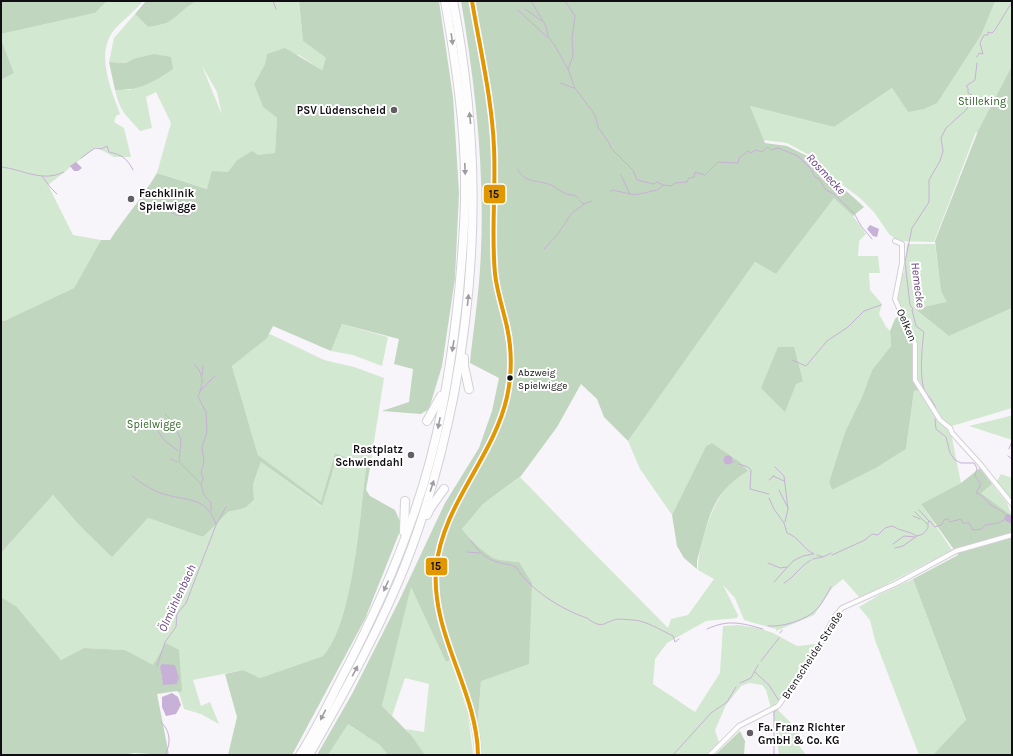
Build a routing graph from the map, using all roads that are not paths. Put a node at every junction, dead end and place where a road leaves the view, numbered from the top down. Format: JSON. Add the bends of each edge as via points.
{"nodes":[{"id":1,"x":445,"y":1,"type":"edge"},
{"id":2,"x":453,"y":1,"type":"edge"},
{"id":3,"x":472,"y":1,"type":"edge"},
{"id":4,"x":895,"y":241,"type":"dead end"},
{"id":5,"x":464,"y":339,"type":"junction"},
{"id":6,"x":449,"y":371,"type":"junction"},
{"id":7,"x":469,"y":389,"type":"dead end"},
{"id":8,"x":427,"y":421,"type":"dead end"},
{"id":9,"x":444,"y":489,"type":"dead end"},
{"id":10,"x":405,"y":501,"type":"dead end"},
{"id":11,"x":1012,"y":504,"type":"edge"},
{"id":12,"x":1012,"y":535,"type":"edge"},
{"id":13,"x":415,"y":537,"type":"junction"},
{"id":14,"x":401,"y":550,"type":"junction"},
{"id":15,"x":300,"y":755,"type":"edge"},
{"id":16,"x":309,"y":755,"type":"edge"},
{"id":17,"x":478,"y":755,"type":"edge"},
{"id":18,"x":710,"y":755,"type":"edge"}],
"edges":[{"from":1,"to":6,"type":"highway","one_way":true,"via":[[464,140],[465,194],[462,266]]},
{"from":5,"to":2,"type":"highway","one_way":true,"via":[[471,275],[472,140]]},
{"from":3,"to":17,"type":"main road","via":[[492,128],[495,275],[510,341],[511,370],[507,398],[498,428],[446,524],[436,586],[441,626],[474,719]]},
{"from":4,"to":11,"type":"street","name":"Oelken","via":[[902,244],[903,254],[895,299],[915,344],[914,380],[940,420],[950,428]]},
{"from":5,"to":7,"type":"highway","via":[[464,366]]},
{"from":13,"to":5,"type":"highway","one_way":true,"via":[[434,483]]},
{"from":6,"to":8,"type":"highway","via":[[437,405]]},
{"from":6,"to":14,"type":"highway","one_way":true,"via":[[425,480]]},
{"from":9,"to":13,"type":"highway"},
{"from":10,"to":14,"type":"highway"},
{"from":12,"to":18,"type":"street","name":"Brenscheider Straße","via":[[956,551],[891,586],[842,608],[778,706],[739,726]]},
{"from":16,"to":13,"type":"highway","one_way":true,"via":[[368,646],[397,585]]},
{"from":14,"to":15,"type":"highway","one_way":true,"via":[[356,650]]}]}
